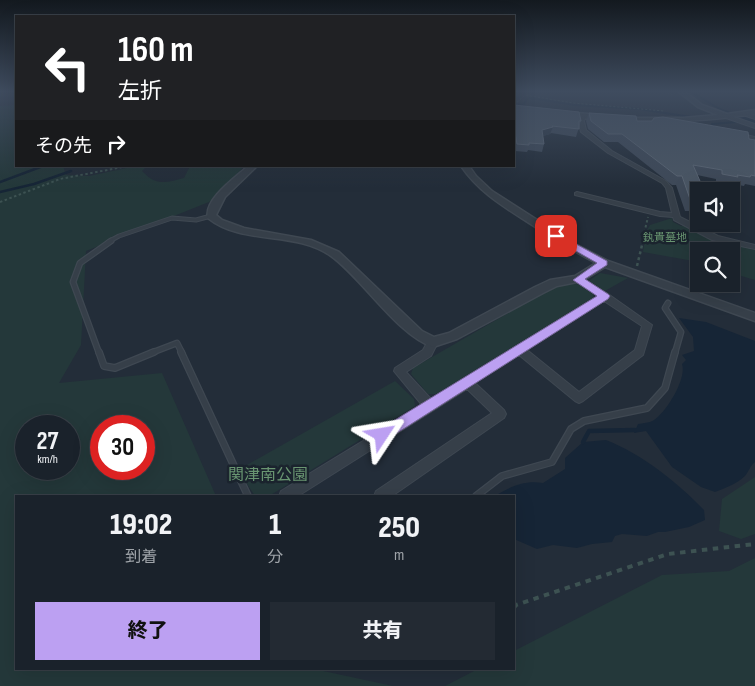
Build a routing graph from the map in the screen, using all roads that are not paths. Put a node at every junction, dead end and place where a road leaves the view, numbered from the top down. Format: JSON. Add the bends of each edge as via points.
{"nodes":[{"id":1,"x":581,"y":123,"type":"edge"},
{"id":2,"x":678,"y":123,"type":"edge"},
{"id":3,"x":691,"y":126,"type":"edge"},
{"id":4,"x":728,"y":133,"type":"edge"},
{"id":5,"x":755,"y":139,"type":"edge"},
{"id":6,"x":252,"y":167,"type":"edge"},
{"id":7,"x":466,"y":167,"type":"edge"},
{"id":8,"x":599,"y":190,"type":"dead end"},
{"id":9,"x":577,"y":194,"type":"dead end"},
{"id":10,"x":595,"y":198,"type":"junction"},
{"id":11,"x":677,"y":215,"type":"junction"},
{"id":12,"x":211,"y":216,"type":"junction"},
{"id":13,"x":755,"y":247,"type":"edge"},
{"id":14,"x":604,"y":263,"type":"junction"},
{"id":15,"x":578,"y":280,"type":"junction"},
{"id":16,"x":604,"y":296,"type":"junction"},
{"id":17,"x":668,"y":303,"type":"dead end"},
{"id":18,"x":755,"y":317,"type":"edge"},
{"id":19,"x":433,"y":342,"type":"junction"},
{"id":20,"x":520,"y":350,"type":"junction"},
{"id":21,"x":468,"y":383,"type":"junction"},
{"id":22,"x":429,"y":405,"type":"junction"},
{"id":23,"x":248,"y":495,"type":"edge"},
{"id":24,"x":288,"y":495,"type":"edge"},
{"id":25,"x":383,"y":495,"type":"edge"},
{"id":26,"x":477,"y":495,"type":"edge"}],
"edges":[{"from":1,"to":11,"type":"street","via":[[583,131],[610,152],[664,182]]},
{"from":2,"to":3,"type":"street"},
{"from":4,"to":5,"type":"street"},
{"from":6,"to":12,"type":"street","via":[[218,200]]},
{"from":7,"to":14,"type":"street","via":[[489,193]]},
{"from":8,"to":10,"type":"street"},
{"from":9,"to":10,"type":"street"},
{"from":10,"to":11,"type":"street"},
{"from":11,"to":13,"type":"street","via":[[677,218],[715,238]]},
{"from":12,"to":19,"type":"street","via":[[217,223],[308,242],[335,254],[418,334]]},
{"from":12,"to":23,"type":"lane","via":[[196,220],[172,218],[119,236],[80,263],[73,282],[104,366],[115,368],[176,342]]},
{"from":14,"to":15,"type":"street"},
{"from":14,"to":18,"type":"street"},
{"from":15,"to":16,"type":"street"},
{"from":15,"to":19,"type":"street","via":[[554,283],[453,336]]},
{"from":16,"to":20,"type":"street"},
{"from":16,"to":20,"type":"street","via":[[647,325],[639,352],[578,398]]},
{"from":17,"to":26,"type":"lane","via":[[665,308],[681,332],[665,388],[647,408],[584,421],[572,429],[552,462],[502,476]]},
{"from":19,"to":22,"type":"street","via":[[428,353],[399,371]]},
{"from":20,"to":21,"type":"street"},
{"from":21,"to":22,"type":"street"},
{"from":21,"to":25,"type":"street","via":[[500,414]]},
{"from":22,"to":24,"type":"street"}]}
